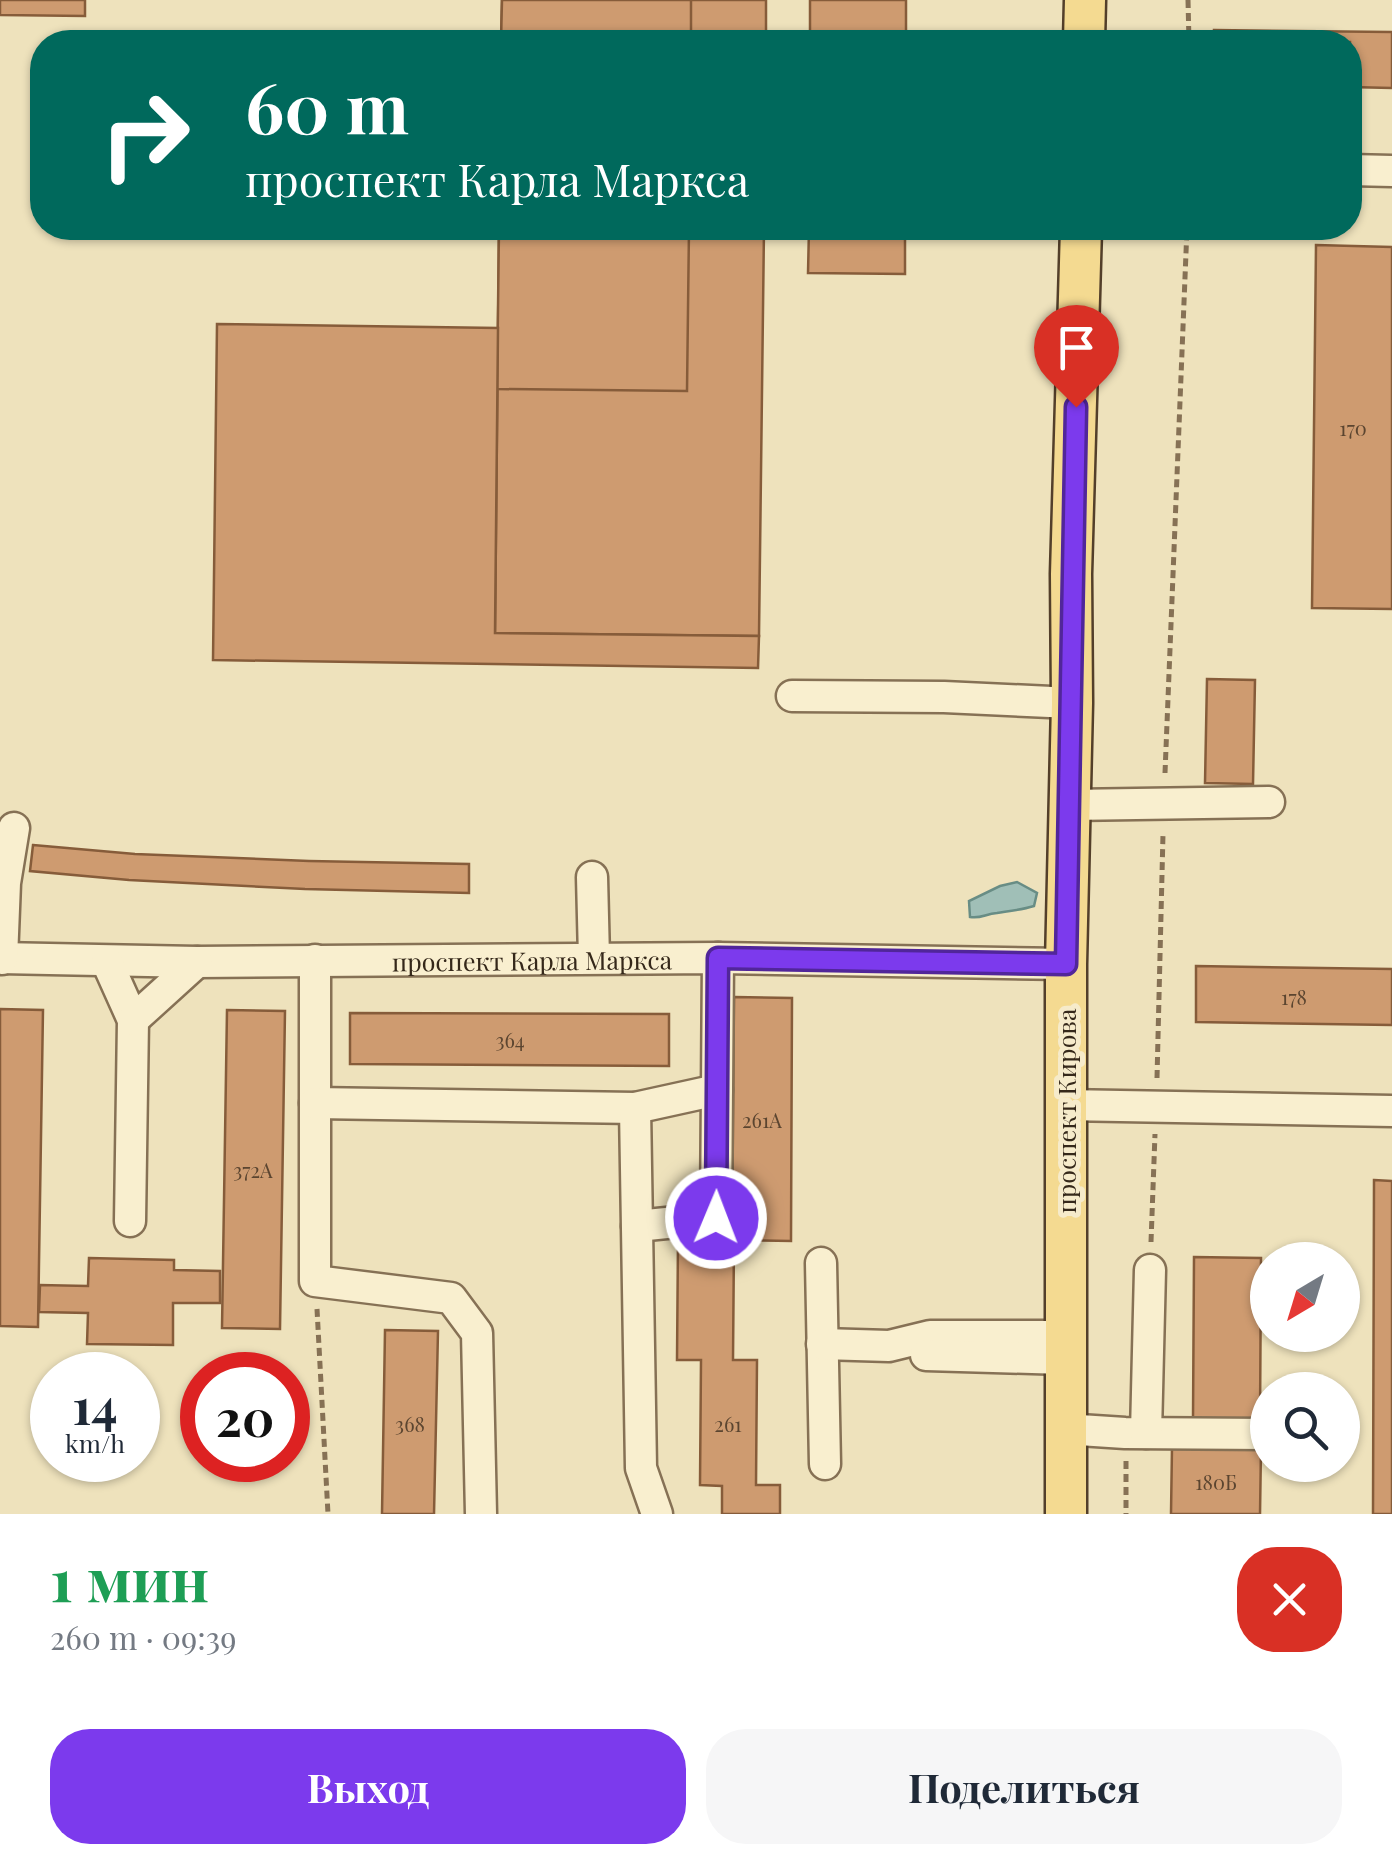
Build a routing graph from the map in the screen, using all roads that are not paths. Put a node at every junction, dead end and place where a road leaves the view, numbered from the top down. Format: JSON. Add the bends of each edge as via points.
{"nodes":[{"id":1,"x":1084,"y":0,"type":"edge"},
{"id":2,"x":1084,"y":30,"type":"edge"},
{"id":3,"x":1362,"y":170,"type":"edge"},
{"id":4,"x":1392,"y":171,"type":"edge"},
{"id":5,"x":1080,"y":240,"type":"edge"},
{"id":6,"x":792,"y":696,"type":"dead end"},
{"id":7,"x":1072,"y":703,"type":"junction"},
{"id":8,"x":1269,"y":802,"type":"dead end"},
{"id":9,"x":1070,"y":804,"type":"junction"},
{"id":10,"x":14,"y":828,"type":"dead end"},
{"id":11,"x":592,"y":877,"type":"dead end"},
{"id":12,"x":1,"y":958,"type":"edge"},
{"id":13,"x":594,"y":958,"type":"junction"},
{"id":14,"x":718,"y":958,"type":"junction"},
{"id":15,"x":315,"y":960,"type":"junction"},
{"id":16,"x":108,"y":962,"type":"junction"},
{"id":17,"x":197,"y":962,"type":"junction"},
{"id":18,"x":1066,"y":964,"type":"junction"},
{"id":19,"x":133,"y":1020,"type":"junction"},
{"id":20,"x":717,"y":1090,"type":"junction"},
{"id":21,"x":315,"y":1102,"type":"junction"},
{"id":22,"x":1064,"y":1106,"type":"junction"},
{"id":23,"x":635,"y":1108,"type":"junction"},
{"id":24,"x":1392,"y":1111,"type":"edge"},
{"id":25,"x":130,"y":1221,"type":"dead end"},
{"id":26,"x":637,"y":1226,"type":"junction"},
{"id":27,"x":821,"y":1263,"type":"dead end"},
{"id":28,"x":1150,"y":1270,"type":"road end"},
{"id":29,"x":822,"y":1344,"type":"junction"},
{"id":30,"x":1065,"y":1347,"type":"junction"},
{"id":31,"x":1064,"y":1429,"type":"junction"},
{"id":32,"x":1136,"y":1433,"type":"junction"},
{"id":33,"x":1250,"y":1434,"type":"edge"},
{"id":34,"x":825,"y":1464,"type":"dead end"},
{"id":35,"x":481,"y":1514,"type":"edge"},
{"id":36,"x":657,"y":1514,"type":"edge"},
{"id":37,"x":1066,"y":1514,"type":"edge"}],
"edges":[{"from":1,"to":2,"type":"main road"},
{"from":3,"to":4,"type":"street"},
{"from":5,"to":7,"type":"main road","name":"проспект Кирова"},
{"from":6,"to":7,"type":"street"},
{"from":7,"to":9,"type":"main road","name":"проспект Кирова"},
{"from":8,"to":9,"type":"street"},
{"from":9,"to":18,"type":"main road","name":"проспект Кирова"},
{"from":10,"to":12,"type":"street"},
{"from":11,"to":13,"type":"street"},
{"from":12,"to":16,"type":"street","name":"проспект Карла Маркса"},
{"from":13,"to":14,"type":"street","name":"проспект Карла Маркса"},
{"from":13,"to":15,"type":"street","name":"проспект Карла Маркса"},
{"from":14,"to":18,"type":"street","name":"проспект Карла Маркса"},
{"from":14,"to":20,"type":"street"},
{"from":15,"to":17,"type":"street","name":"проспект Карла Маркса"},
{"from":15,"to":21,"type":"street"},
{"from":16,"to":17,"type":"street","name":"проспект Карла Маркса"},
{"from":16,"to":19,"type":"street"},
{"from":17,"to":19,"type":"street"},
{"from":18,"to":22,"type":"main road","name":"проспект Кирова"},
{"from":19,"to":25,"type":"street"},
{"from":20,"to":23,"type":"street"},
{"from":20,"to":26,"type":"street","via":[[716,1218]]},
{"from":21,"to":23,"type":"street"},
{"from":21,"to":35,"type":"street","via":[[315,1281],[452,1298],[477,1332]]},
{"from":22,"to":24,"type":"street"},
{"from":22,"to":30,"type":"main road","name":"проспект Кирова"},
{"from":23,"to":26,"type":"street"},
{"from":26,"to":36,"type":"street","via":[[640,1468]]},
{"from":27,"to":29,"type":"street"},
{"from":28,"to":32,"type":"street"},
{"from":29,"to":30,"type":"street","via":[[889,1346],[930,1336]]},
{"from":29,"to":34,"type":"street"},
{"from":30,"to":31,"type":"main road","name":"проспект Кирова"},
{"from":31,"to":32,"type":"street"},
{"from":31,"to":37,"type":"main road","name":"проспект Кирова"},
{"from":32,"to":33,"type":"street"}]}
